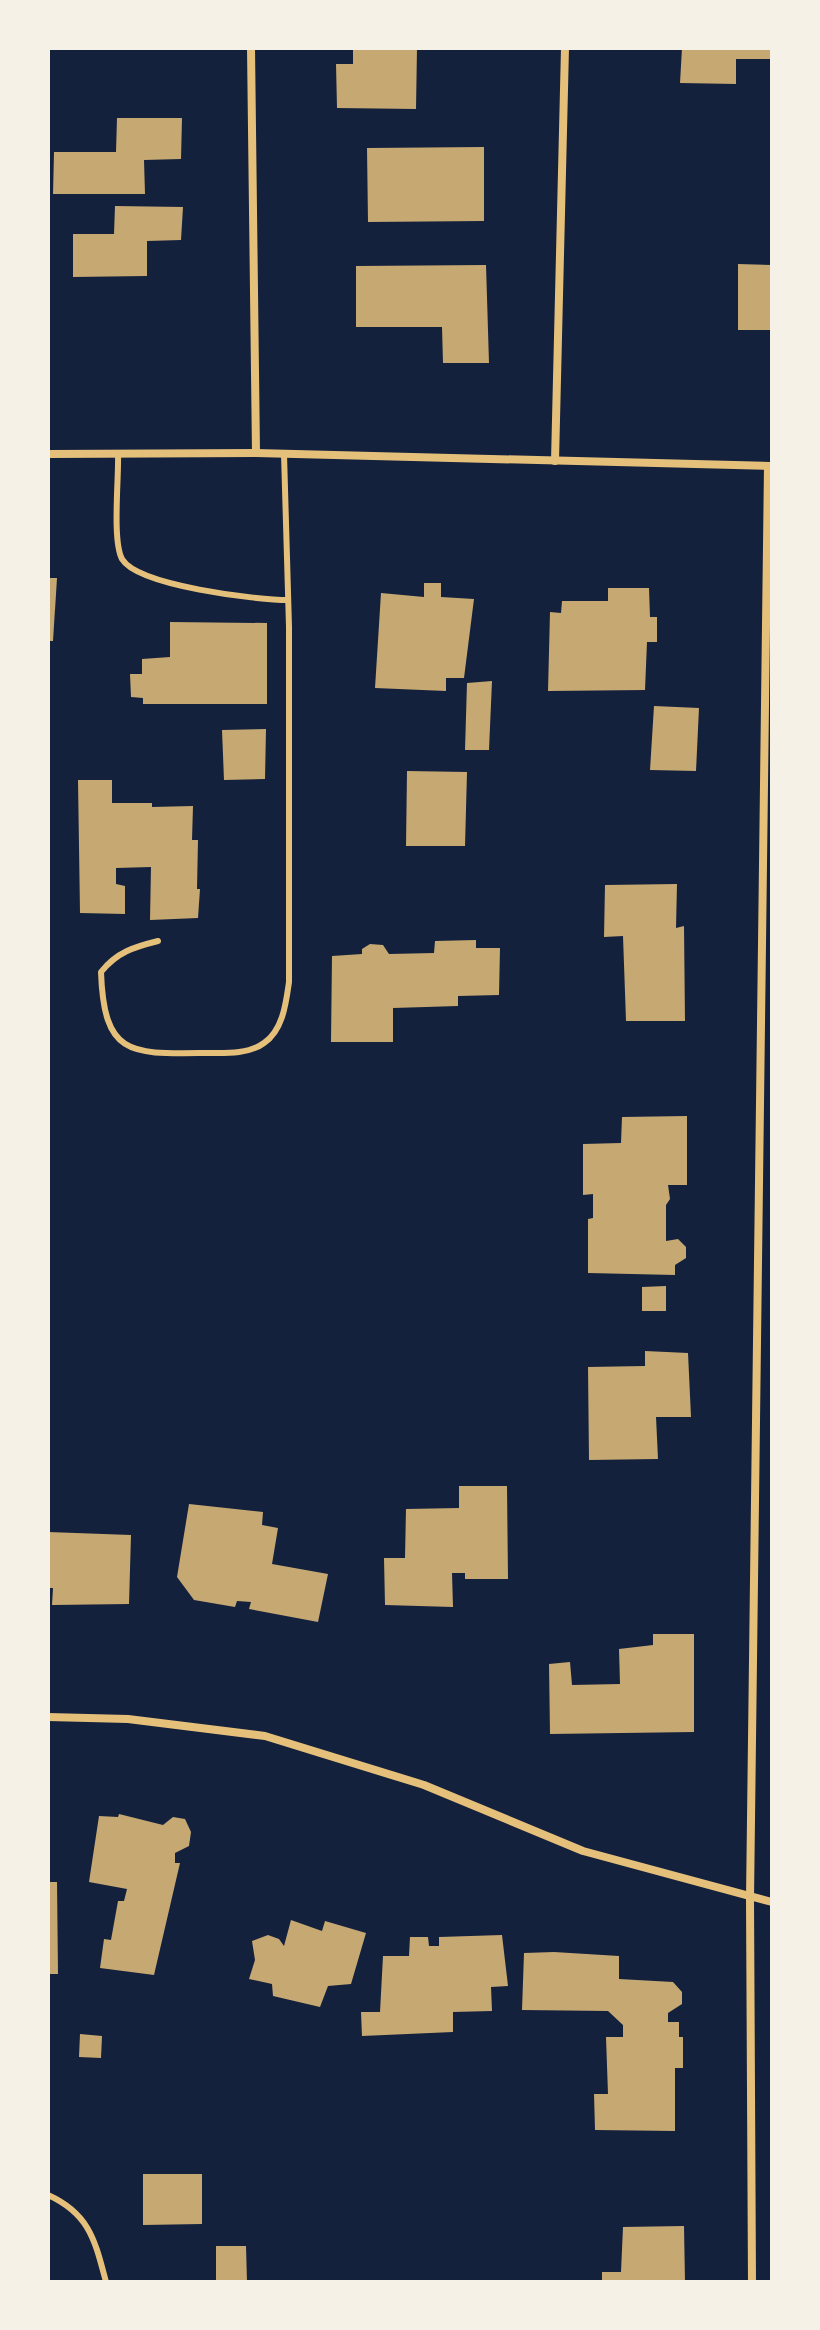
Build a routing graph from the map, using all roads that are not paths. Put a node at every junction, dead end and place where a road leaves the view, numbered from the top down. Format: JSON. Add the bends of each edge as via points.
{"nodes":[{"id":1,"x":251,"y":48,"type":"edge"},
{"id":2,"x":565,"y":48,"type":"edge"},
{"id":3,"x":256,"y":453,"type":"junction"},
{"id":4,"x":48,"y":454,"type":"edge"},
{"id":5,"x":118,"y":454,"type":"junction"},
{"id":6,"x":284,"y":454,"type":"junction"},
{"id":7,"x":555,"y":461,"type":"junction"},
{"id":8,"x":770,"y":466,"type":"edge"},
{"id":9,"x":288,"y":600,"type":"junction"},
{"id":10,"x":158,"y":941,"type":"dead end"},
{"id":11,"x":48,"y":1717,"type":"edge"},
{"id":12,"x":750,"y":1899,"type":"junction"},
{"id":13,"x":772,"y":1902,"type":"edge"},
{"id":14,"x":48,"y":2195,"type":"edge"},
{"id":15,"x":106,"y":2282,"type":"edge"},
{"id":16,"x":752,"y":2282,"type":"edge"}],
"edges":[{"from":1,"to":3,"type":"street"},
{"from":2,"to":7,"type":"street"},
{"from":3,"to":5,"type":"street"},
{"from":3,"to":6,"type":"street"},
{"from":4,"to":5,"type":"street"},
{"from":5,"to":9,"type":"lane","via":[[121,558],[132,569],[249,598]]},
{"from":6,"to":7,"type":"street"},
{"from":6,"to":9,"type":"lane"},
{"from":7,"to":8,"type":"street"},
{"from":8,"to":12,"type":"street"},
{"from":9,"to":10,"type":"lane","via":[[289,982],[275,1032],[263,1045],[236,1053],[148,1054],[122,1044],[109,1028],[101,972],[113,957]]},
{"from":11,"to":12,"type":"street","via":[[128,1719],[265,1736],[424,1785],[583,1851]]},
{"from":12,"to":13,"type":"street"},
{"from":12,"to":16,"type":"street"},
{"from":14,"to":15,"type":"lane","via":[[81,2216],[95,2241]]}]}
